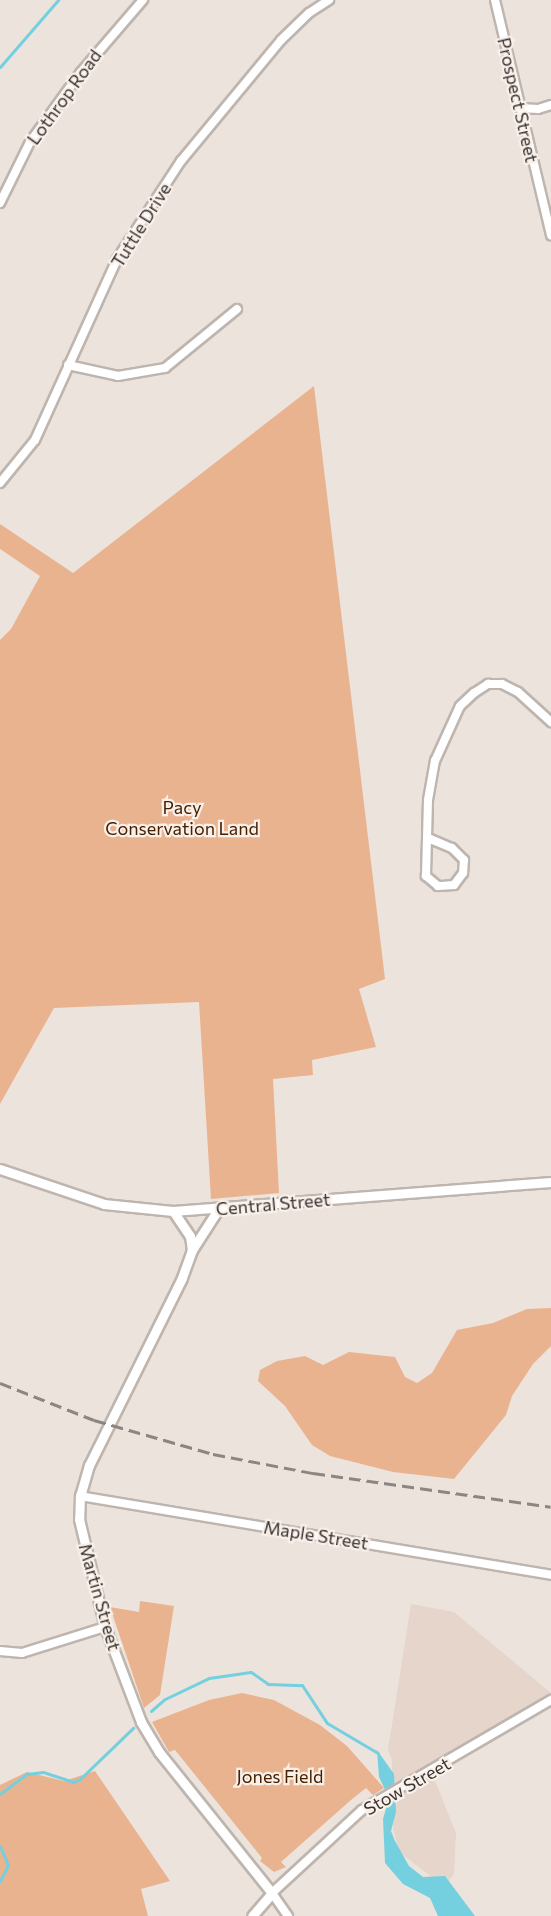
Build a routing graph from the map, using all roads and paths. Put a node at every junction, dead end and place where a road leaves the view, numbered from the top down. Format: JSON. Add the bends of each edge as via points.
{"nodes":[{"id":1,"x":143,"y":0,"type":"edge"},
{"id":2,"x":329,"y":0,"type":"edge"},
{"id":3,"x":495,"y":0,"type":"edge"},
{"id":4,"x":551,"y":105,"type":"edge"},
{"id":5,"x":520,"y":108,"type":"junction"},
{"id":6,"x":0,"y":203,"type":"edge"},
{"id":7,"x":551,"y":235,"type":"edge"},
{"id":8,"x":237,"y":309,"type":"dead end"},
{"id":9,"x":68,"y":364,"type":"junction"},
{"id":10,"x":0,"y":483,"type":"edge"},
{"id":11,"x":551,"y":722,"type":"edge"},
{"id":12,"x":428,"y":838,"type":"junction"},
{"id":13,"x":0,"y":1169,"type":"edge"},
{"id":14,"x":551,"y":1182,"type":"edge"},
{"id":15,"x":219,"y":1208,"type":"junction"},
{"id":16,"x":173,"y":1211,"type":"junction"},
{"id":17,"x":192,"y":1250,"type":"junction"},
{"id":18,"x":80,"y":1496,"type":"junction"},
{"id":19,"x":551,"y":1575,"type":"edge"},
{"id":20,"x":105,"y":1627,"type":"junction"},
{"id":21,"x":0,"y":1651,"type":"edge"},
{"id":22,"x":551,"y":1700,"type":"edge"},
{"id":23,"x":272,"y":1893,"type":"junction"},
{"id":24,"x":254,"y":1915,"type":"edge"},
{"id":25,"x":288,"y":1916,"type":"edge"}],
"edges":[{"from":1,"to":6,"type":"street","name":"Lothrop Road","via":[[49,114],[30,142]]},
{"from":2,"to":9,"type":"street","name":"Tuttle Drive","via":[[281,40],[181,161],[117,259]]},
{"from":3,"to":5,"type":"street","name":"Prospect Street"},
{"from":4,"to":5,"type":"street"},
{"from":5,"to":7,"type":"street","name":"Prospect Street"},
{"from":8,"to":9,"type":"street","via":[[165,369],[118,376]]},
{"from":9,"to":10,"type":"street","name":"Tuttle Drive","via":[[35,440]]},
{"from":11,"to":12,"type":"street","via":[[518,692],[502,684],[488,684],[460,706],[435,761]]},
{"from":12,"to":12,"type":"street","via":[[426,876],[438,886],[454,885],[464,873],[464,860],[453,848]]},
{"from":13,"to":16,"type":"street","name":"Central Street","via":[[104,1204]]},
{"from":14,"to":15,"type":"street","name":"Central Street"},
{"from":15,"to":16,"type":"street","name":"Central Street"},
{"from":15,"to":17,"type":"street","name":"Martin Street"},
{"from":16,"to":17,"type":"street","via":[[190,1236]]},
{"from":17,"to":18,"type":"street","name":"Martin Street","via":[[182,1278],[91,1460]]},
{"from":18,"to":19,"type":"street","name":"Maple Street"},
{"from":18,"to":20,"type":"street","name":"Martin Street","via":[[82,1536]]},
{"from":20,"to":21,"type":"street","via":[[22,1653]]},
{"from":20,"to":23,"type":"street","name":"Martin Street","via":[[141,1722],[159,1752]]},
{"from":22,"to":23,"type":"street","name":"Stow Street","via":[[492,1737],[383,1795]]},
{"from":23,"to":24,"type":"street","name":"Stow Street"},
{"from":23,"to":25,"type":"street","name":"Martin Street"}]}
